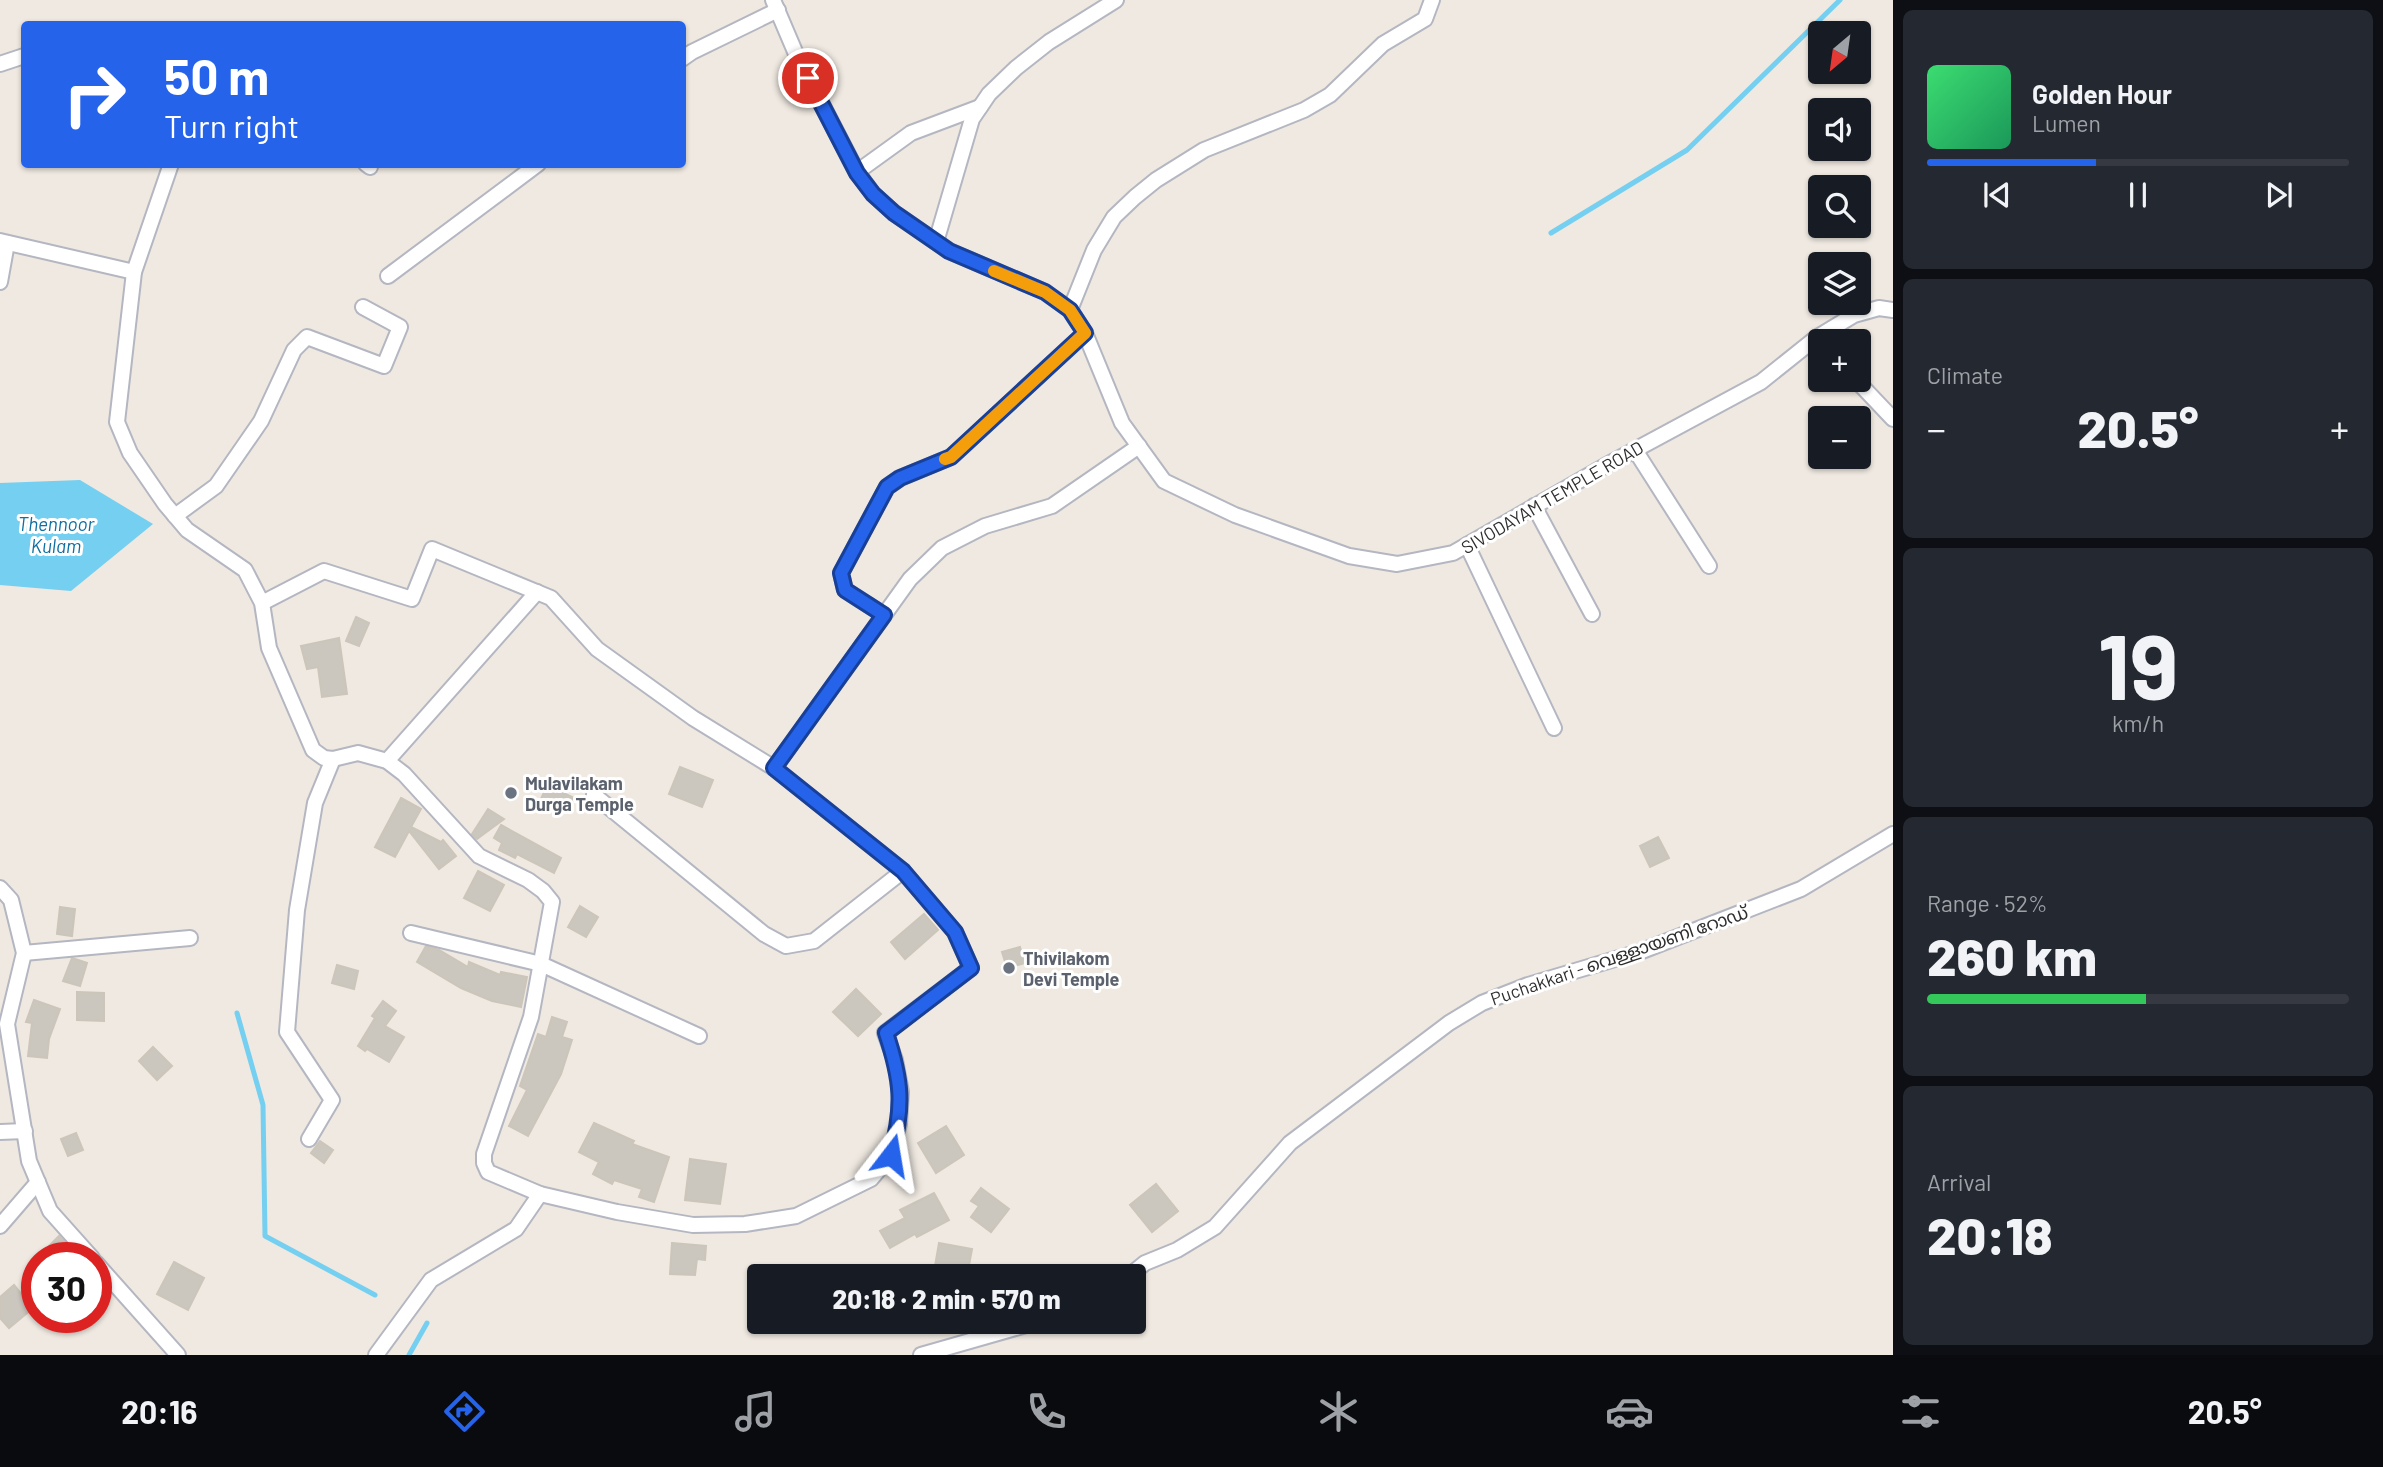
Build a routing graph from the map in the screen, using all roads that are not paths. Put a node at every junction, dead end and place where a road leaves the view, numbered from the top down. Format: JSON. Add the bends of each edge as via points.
{"nodes":[{"id":1,"x":1116,"y":0,"type":"edge"},
{"id":2,"x":1432,"y":0,"type":"edge"},
{"id":3,"x":775,"y":5,"type":"edge"},
{"id":4,"x":686,"y":56,"type":"edge"},
{"id":5,"x":21,"y":57,"type":"edge"},
{"id":6,"x":0,"y":64,"type":"edge"},
{"id":7,"x":980,"y":107,"type":"junction"},
{"id":8,"x":170,"y":168,"type":"edge"},
{"id":9,"x":533,"y":168,"type":"edge"},
{"id":10,"x":857,"y":173,"type":"junction"},
{"id":11,"x":4,"y":242,"type":"edge"},
{"id":12,"x":936,"y":242,"type":"junction"},
{"id":13,"x":134,"y":272,"type":"junction"},
{"id":14,"x":388,"y":276,"type":"dead end"},
{"id":15,"x":0,"y":282,"type":"edge"},
{"id":16,"x":363,"y":307,"type":"dead end"},
{"id":17,"x":1070,"y":310,"type":"junction"},
{"id":18,"x":1893,"y":310,"type":"edge"},
{"id":19,"x":1835,"y":329,"type":"edge"},
{"id":20,"x":1085,"y":333,"type":"junction"},
{"id":21,"x":1808,"y":348,"type":"edge"},
{"id":22,"x":1867,"y":392,"type":"edge"},
{"id":23,"x":1893,"y":419,"type":"edge"},
{"id":24,"x":1139,"y":446,"type":"junction"},
{"id":25,"x":1634,"y":450,"type":"junction"},
{"id":26,"x":1534,"y":506,"type":"junction"},
{"id":27,"x":175,"y":516,"type":"junction"},
{"id":28,"x":1467,"y":545,"type":"junction"},
{"id":29,"x":1709,"y":566,"type":"dead end"},
{"id":30,"x":537,"y":592,"type":"junction"},
{"id":31,"x":262,"y":603,"type":"junction"},
{"id":32,"x":1592,"y":614,"type":"dead end"},
{"id":33,"x":884,"y":615,"type":"junction"},
{"id":34,"x":1554,"y":728,"type":"dead end"},
{"id":35,"x":333,"y":760,"type":"junction"},
{"id":36,"x":387,"y":761,"type":"junction"},
{"id":37,"x":774,"y":768,"type":"junction"},
{"id":38,"x":594,"y":795,"type":"dead end"},
{"id":39,"x":1893,"y":834,"type":"edge"},
{"id":40,"x":903,"y":871,"type":"junction"},
{"id":41,"x":0,"y":888,"type":"edge"},
{"id":42,"x":411,"y":933,"type":"dead end"},
{"id":43,"x":190,"y":938,"type":"dead end"},
{"id":44,"x":24,"y":953,"type":"junction"},
{"id":45,"x":541,"y":964,"type":"junction"},
{"id":46,"x":5,"y":1010,"type":"edge"},
{"id":47,"x":699,"y":1036,"type":"dead end"},
{"id":48,"x":24,"y":1131,"type":"junction"},
{"id":49,"x":0,"y":1132,"type":"edge"},
{"id":50,"x":309,"y":1139,"type":"dead end"},
{"id":51,"x":38,"y":1182,"type":"junction"},
{"id":52,"x":540,"y":1194,"type":"junction"},
{"id":53,"x":0,"y":1226,"type":"edge"},
{"id":54,"x":78,"y":1242,"type":"edge"},
{"id":55,"x":1144,"y":1264,"type":"edge"},
{"id":56,"x":112,"y":1281,"type":"edge"},
{"id":57,"x":994,"y":1334,"type":"edge"},
{"id":58,"x":178,"y":1355,"type":"edge"},
{"id":59,"x":376,"y":1355,"type":"edge"},
{"id":60,"x":921,"y":1355,"type":"edge"}],
"edges":[{"from":1,"to":7,"type":"street","via":[[1049,42],[1016,68]]},
{"from":2,"to":17,"type":"street","via":[[1425,19],[1383,44],[1330,95],[1204,150],[1135,197],[1114,217],[1094,250]]},
{"from":3,"to":4,"type":"street"},
{"from":3,"to":10,"type":"street","name":"SIVODAYAM TEMPLE ROAD"},
{"from":5,"to":6,"type":"street"},
{"from":7,"to":10,"type":"street","via":[[911,133]]},
{"from":7,"to":12,"type":"street","via":[[972,119]]},
{"from":8,"to":13,"type":"street"},
{"from":9,"to":14,"type":"street"},
{"from":10,"to":12,"type":"street","name":"SIVODAYAM TEMPLE ROAD","via":[[894,213]]},
{"from":11,"to":13,"type":"street"},
{"from":11,"to":15,"type":"street"},
{"from":12,"to":17,"type":"street","name":"SIVODAYAM TEMPLE ROAD","via":[[1045,292]]},
{"from":13,"to":27,"type":"street","via":[[117,422],[130,453]]},
{"from":16,"to":27,"type":"street","via":[[400,327],[384,366],[307,337],[294,350],[261,421],[216,486]]},
{"from":17,"to":20,"type":"street","name":"SIVODAYAM TEMPLE ROAD"},
{"from":18,"to":19,"type":"street","name":"SIVODAYAM TEMPLE ROAD","via":[[1879,308],[1854,315]]},
{"from":20,"to":24,"type":"street","name":"SIVODAYAM TEMPLE ROAD","via":[[1122,423]]},
{"from":20,"to":33,"type":"street","via":[[951,457],[887,487],[841,573],[845,590]]},
{"from":21,"to":25,"type":"street","name":"SIVODAYAM TEMPLE ROAD","via":[[1761,383]]},
{"from":22,"to":23,"type":"street"},
{"from":24,"to":28,"type":"street","name":"SIVODAYAM TEMPLE ROAD","via":[[1164,481],[1235,515],[1349,556],[1397,564],[1454,553]]},
{"from":24,"to":33,"type":"street","via":[[1052,506],[985,526],[942,548],[910,579]]},
{"from":25,"to":26,"type":"street","name":"SIVODAYAM TEMPLE ROAD"},
{"from":25,"to":29,"type":"street"},
{"from":26,"to":28,"type":"street","name":"SIVODAYAM TEMPLE ROAD"},
{"from":26,"to":32,"type":"street"},
{"from":27,"to":31,"type":"street","via":[[187,530],[245,570]]},
{"from":28,"to":34,"type":"street"},
{"from":30,"to":31,"type":"street","via":[[432,549],[412,599],[324,571]]},
{"from":30,"to":36,"type":"street"},
{"from":30,"to":37,"type":"street","via":[[551,598],[597,649],[693,718]]},
{"from":31,"to":35,"type":"street","via":[[269,648],[313,750]]},
{"from":33,"to":37,"type":"street"},
{"from":35,"to":36,"type":"street","via":[[358,753]]},
{"from":35,"to":50,"type":"street","via":[[312,817],[297,910],[287,1032],[332,1100]]},
{"from":36,"to":45,"type":"street","via":[[479,856],[528,880],[552,902]]},
{"from":37,"to":40,"type":"street"},
{"from":38,"to":40,"type":"street","via":[[764,934],[786,946],[814,941]]},
{"from":39,"to":55,"type":"street","name":"Puchakkari - വെള്ളായണി റോഡ്","via":[[1801,889],[1642,951],[1482,1003],[1290,1143],[1215,1227]]},
{"from":40,"to":52,"type":"street","via":[[955,932],[971,968],[886,1033],[901,1092],[899,1124],[891,1155],[871,1179],[796,1216],[746,1224],[693,1225]]},
{"from":41,"to":44,"type":"street","via":[[11,900]]},
{"from":42,"to":45,"type":"street"},
{"from":43,"to":44,"type":"street"},
{"from":44,"to":46,"type":"street"},
{"from":45,"to":47,"type":"street"},
{"from":45,"to":52,"type":"street","via":[[531,1017],[484,1154],[488,1172]]},
{"from":46,"to":48,"type":"street"},
{"from":48,"to":49,"type":"street"},
{"from":48,"to":51,"type":"street"},
{"from":51,"to":53,"type":"street"},
{"from":51,"to":54,"type":"street","via":[[50,1211]]},
{"from":52,"to":59,"type":"street","via":[[516,1230],[431,1280]]},
{"from":56,"to":58,"type":"street"},
{"from":57,"to":60,"type":"street"}]}
